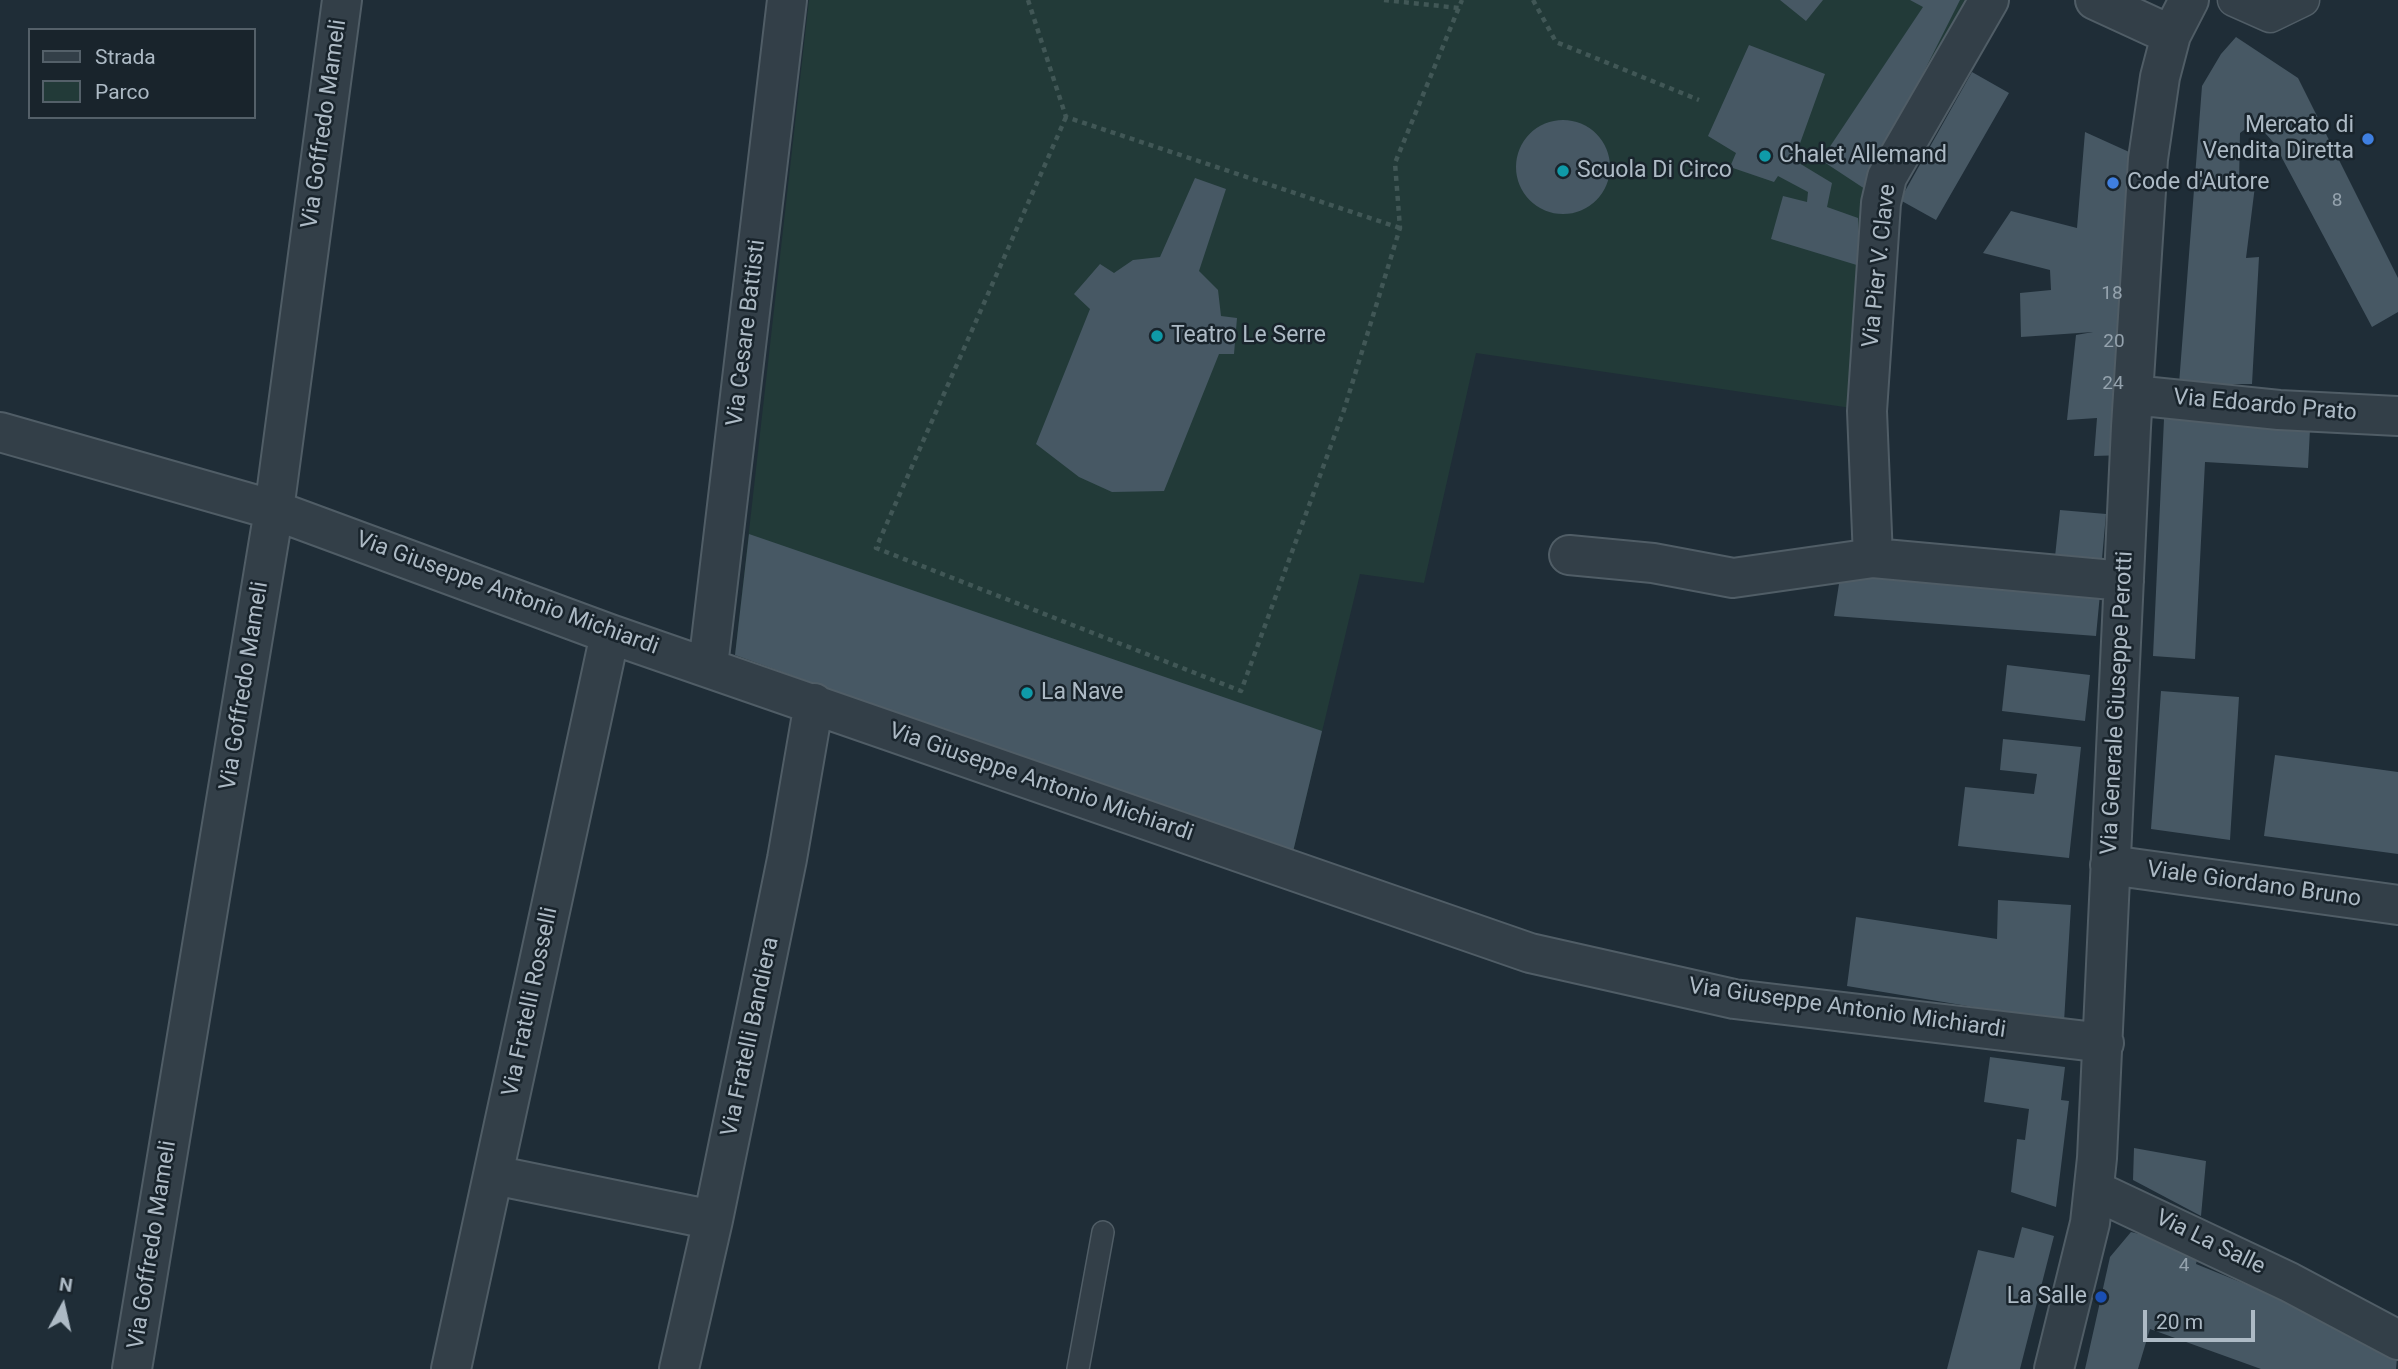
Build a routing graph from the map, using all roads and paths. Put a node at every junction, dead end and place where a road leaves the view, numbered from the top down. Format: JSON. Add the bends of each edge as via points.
{"nodes":[{"id":1,"x":342,"y":0,"type":"edge"},
{"id":2,"x":1028,"y":0,"type":"edge"},
{"id":3,"x":1384,"y":0,"type":"edge"},
{"id":4,"x":1462,"y":0,"type":"edge"},
{"id":5,"x":1533,"y":0,"type":"edge"},
{"id":6,"x":1989,"y":0,"type":"edge"},
{"id":7,"x":2095,"y":0,"type":"edge"},
{"id":8,"x":2189,"y":0,"type":"edge"},
{"id":9,"x":2234,"y":0,"type":"edge"},
{"id":10,"x":2303,"y":0,"type":"edge"},
{"id":11,"x":1459,"y":8,"type":"junction"},
{"id":12,"x":785,"y":15,"type":"edge"},
{"id":13,"x":2171,"y":35,"type":"junction"},
{"id":14,"x":1699,"y":100,"type":"dead end"},
{"id":15,"x":1066,"y":117,"type":"junction"},
{"id":16,"x":1400,"y":228,"type":"junction"},
{"id":17,"x":2133,"y":395,"type":"junction"},
{"id":18,"x":2398,"y":416,"type":"edge"},
{"id":19,"x":0,"y":432,"type":"edge"},
{"id":20,"x":274,"y":510,"type":"junction"},
{"id":21,"x":1569,"y":555,"type":"dead end"},
{"id":22,"x":1872,"y":558,"type":"junction"},
{"id":23,"x":2124,"y":581,"type":"junction"},
{"id":24,"x":610,"y":634,"type":"junction"},
{"id":25,"x":708,"y":666,"type":"junction"},
{"id":26,"x":814,"y":703,"type":"junction"},
{"id":27,"x":2110,"y":865,"type":"junction"},
{"id":28,"x":2398,"y":905,"type":"edge"},
{"id":29,"x":2104,"y":1043,"type":"junction"},
{"id":30,"x":494,"y":1175,"type":"junction"},
{"id":31,"x":2094,"y":1190,"type":"junction"},
{"id":32,"x":713,"y":1220,"type":"junction"},
{"id":33,"x":1103,"y":1232,"type":"dead end"},
{"id":34,"x":2398,"y":1340,"type":"edge"},
{"id":35,"x":132,"y":1369,"type":"edge"},
{"id":36,"x":451,"y":1369,"type":"edge"},
{"id":37,"x":679,"y":1369,"type":"edge"},
{"id":38,"x":1078,"y":1369,"type":"edge"},
{"id":39,"x":2053,"y":1369,"type":"edge"}],
"edges":[{"from":1,"to":20,"type":"street","name":"Via Goffredo Mameli"},
{"from":2,"to":15,"type":"path"},
{"from":3,"to":11,"type":"path"},
{"from":4,"to":11,"type":"path"},
{"from":5,"to":14,"type":"path","via":[[1556,42]]},
{"from":6,"to":22,"type":"street","name":"Via Pier V. Clave","via":[[1887,177],[1881,203],[1867,411]]},
{"from":7,"to":13,"type":"street"},
{"from":8,"to":13,"type":"street","name":"Via Generale Giuseppe Perotti"},
{"from":9,"to":10,"type":"street","via":[[2270,16]]},
{"from":11,"to":16,"type":"path","via":[[1395,163]]},
{"from":12,"to":25,"type":"street","name":"Via Cesare Battisti"},
{"from":13,"to":17,"type":"street","name":"Via Generale Giuseppe Perotti","via":[[2148,159]]},
{"from":15,"to":16,"type":"path"},
{"from":15,"to":16,"type":"path","via":[[876,548],[1241,691],[1344,410]]},
{"from":17,"to":18,"type":"street","name":"Via Edoardo Prato"},
{"from":17,"to":23,"type":"street","name":"Via Generale Giuseppe Perotti"},
{"from":19,"to":20,"type":"street","name":"Via Giuseppe Antonio Michiardi"},
{"from":20,"to":24,"type":"street","name":"Via Giuseppe Antonio Michiardi"},
{"from":20,"to":35,"type":"street","name":"Via Goffredo Mameli"},
{"from":21,"to":22,"type":"street","via":[[1653,563],[1733,578]]},
{"from":22,"to":23,"type":"street"},
{"from":23,"to":27,"type":"street","name":"Via Generale Giuseppe Perotti"},
{"from":24,"to":25,"type":"street","name":"Via Giuseppe Antonio Michiardi"},
{"from":24,"to":30,"type":"street","name":"Via Fratelli Rosselli"},
{"from":25,"to":26,"type":"street","name":"Via Giuseppe Antonio Michiardi"},
{"from":26,"to":29,"type":"street","name":"Via Giuseppe Antonio Michiardi","via":[[1530,953],[1734,999]]},
{"from":26,"to":32,"type":"street","name":"Via Fratelli Bandiera"},
{"from":27,"to":28,"type":"street","name":"Viale Giordano Bruno"},
{"from":27,"to":29,"type":"street","name":"Via Generale Giuseppe Perotti"},
{"from":29,"to":31,"type":"street","name":"Via Generale Giuseppe Perotti"},
{"from":30,"to":32,"type":"street"},
{"from":30,"to":36,"type":"street","name":"Via Fratelli Rosselli"},
{"from":31,"to":34,"type":"street","name":"Via La Salle","via":[[2289,1282]]},
{"from":31,"to":39,"type":"street","name":"Via Generale Giuseppe Perotti","via":[[2083,1255]]},
{"from":32,"to":37,"type":"street","name":"Via Fratelli Bandiera"},
{"from":33,"to":38,"type":"lane"}]}
